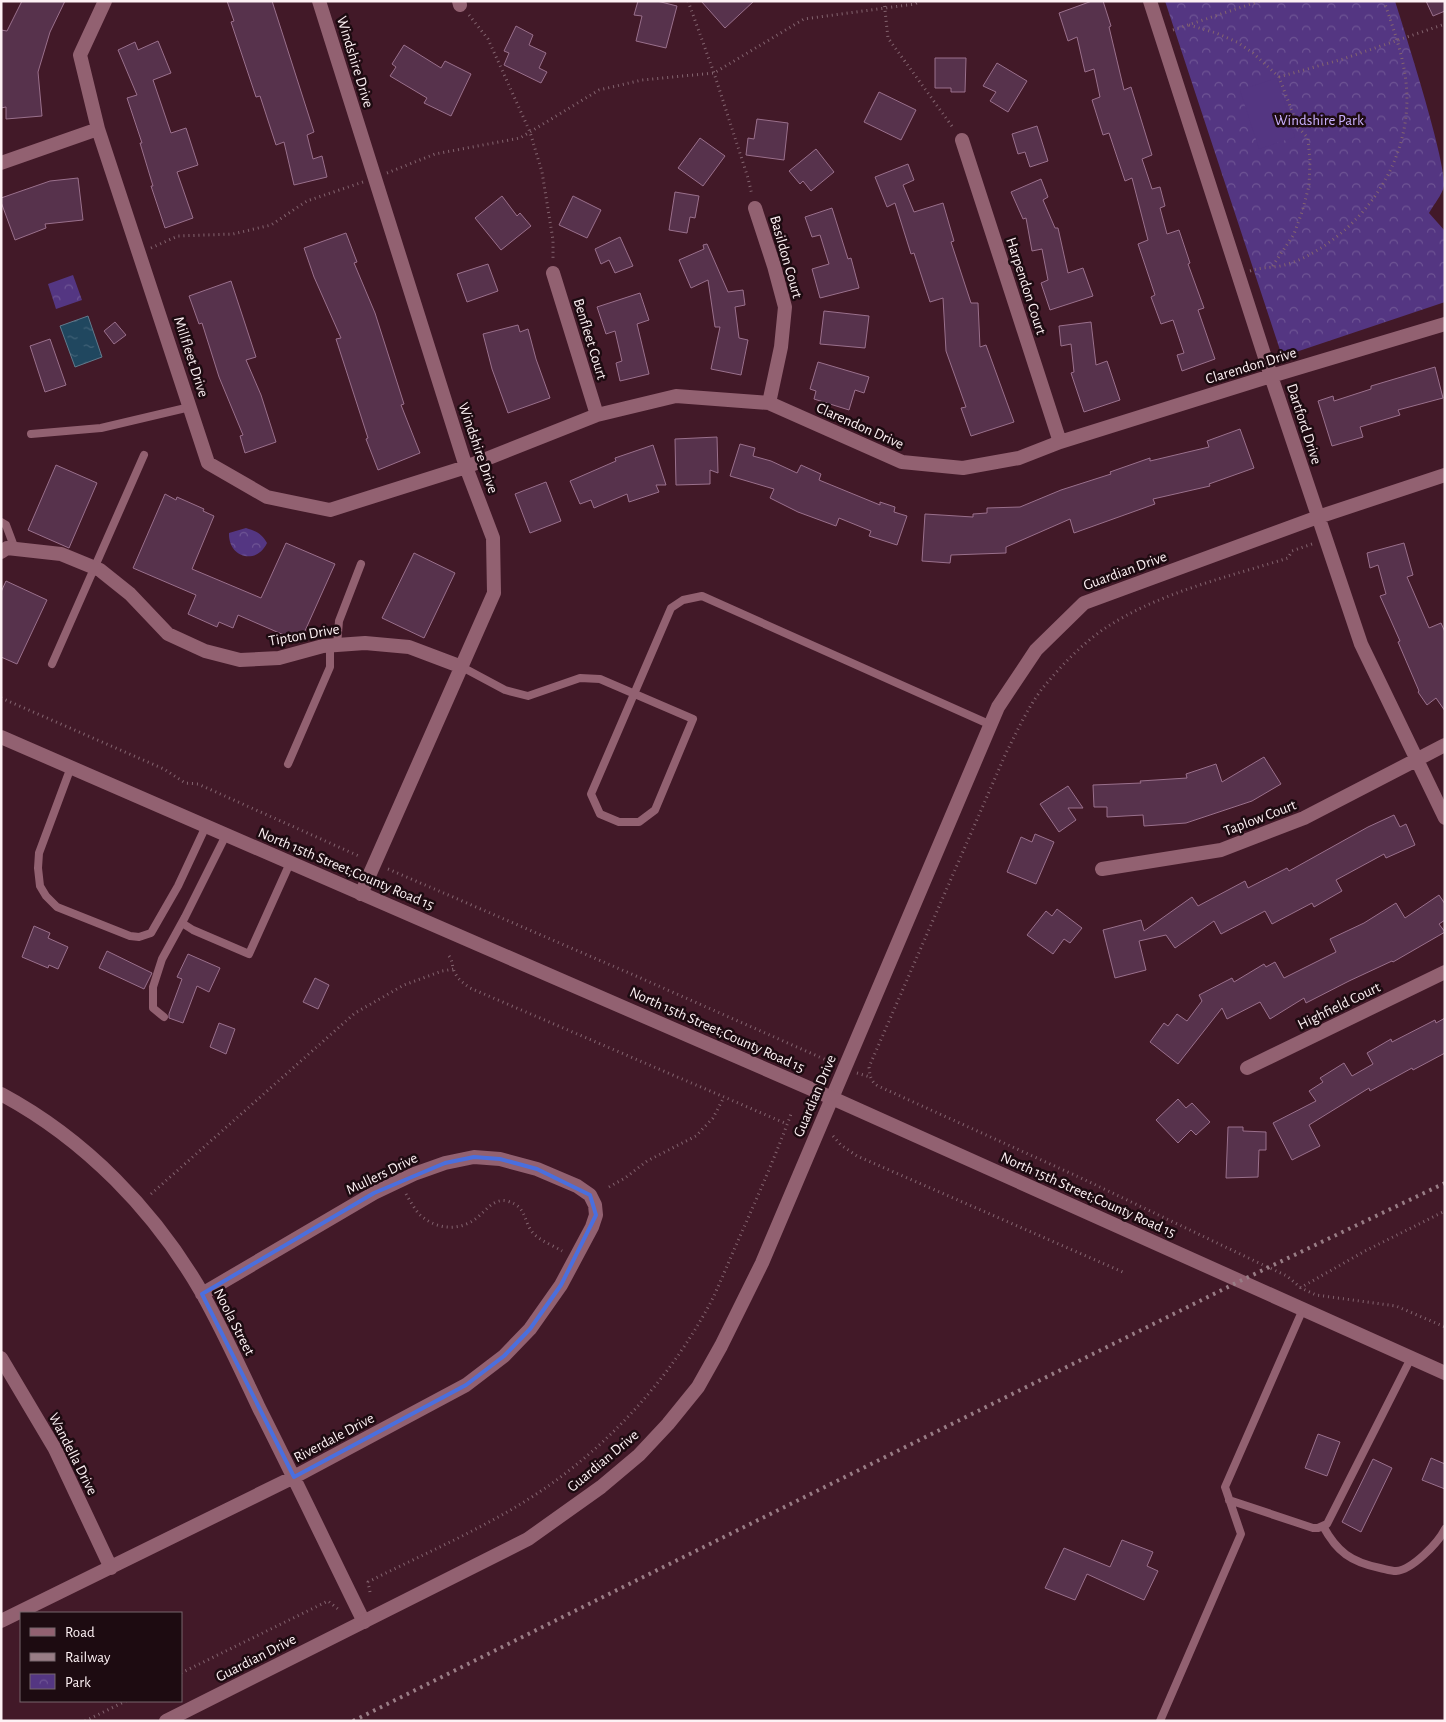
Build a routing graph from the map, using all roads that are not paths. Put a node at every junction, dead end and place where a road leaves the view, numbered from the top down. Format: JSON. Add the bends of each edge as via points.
{"nodes":[{"id":1,"x":105,"y":1,"type":"edge"},
{"id":2,"x":319,"y":1,"type":"edge"},
{"id":3,"x":1150,"y":1,"type":"edge"},
{"id":4,"x":98,"y":129,"type":"junction"},
{"id":5,"x":962,"y":140,"type":"road end"},
{"id":6,"x":1,"y":163,"type":"edge"},
{"id":7,"x":755,"y":208,"type":"road end"},
{"id":8,"x":553,"y":273,"type":"road end"},
{"id":9,"x":1445,"y":324,"type":"edge"},
{"id":10,"x":1271,"y":376,"type":"junction"},
{"id":11,"x":769,"y":403,"type":"junction"},
{"id":12,"x":190,"y":407,"type":"junction"},
{"id":13,"x":597,"y":415,"type":"junction"},
{"id":14,"x":32,"y":434,"type":"dead end"},
{"id":15,"x":1060,"y":442,"type":"junction"},
{"id":16,"x":144,"y":455,"type":"dead end"},
{"id":17,"x":466,"y":467,"type":"junction"},
{"id":18,"x":1445,"y":475,"type":"edge"},
{"id":19,"x":1318,"y":518,"type":"junction"},
{"id":20,"x":1,"y":522,"type":"edge"},
{"id":21,"x":8,"y":551,"type":"edge"},
{"id":22,"x":361,"y":564,"type":"dead end"},
{"id":23,"x":95,"y":568,"type":"junction"},
{"id":24,"x":334,"y":645,"type":"junction"},
{"id":25,"x":52,"y":664,"type":"dead end"},
{"id":26,"x":462,"y":668,"type":"junction"},
{"id":27,"x":634,"y":693,"type":"junction"},
{"id":28,"x":991,"y":725,"type":"junction"},
{"id":29,"x":1,"y":737,"type":"edge"},
{"id":30,"x":1445,"y":745,"type":"edge"},
{"id":31,"x":1416,"y":759,"type":"junction"},
{"id":32,"x":288,"y":764,"type":"dead end"},
{"id":33,"x":71,"y":767,"type":"junction"},
{"id":34,"x":1445,"y":818,"type":"edge"},
{"id":35,"x":206,"y":826,"type":"junction"},
{"id":36,"x":226,"y":835,"type":"junction"},
{"id":37,"x":290,"y":862,"type":"junction"},
{"id":38,"x":1102,"y":869,"type":"dead end"},
{"id":39,"x":361,"y":894,"type":"junction"},
{"id":40,"x":182,"y":923,"type":"junction"},
{"id":41,"x":1445,"y":972,"type":"edge"},
{"id":42,"x":164,"y":1017,"type":"dead end"},
{"id":43,"x":1246,"y":1068,"type":"dead end"},
{"id":44,"x":1,"y":1094,"type":"edge"},
{"id":45,"x":832,"y":1098,"type":"junction"},
{"id":46,"x":590,"y":1195,"type":"joint"},
{"id":47,"x":202,"y":1294,"type":"junction"},
{"id":48,"x":1303,"y":1310,"type":"junction"},
{"id":49,"x":1,"y":1358,"type":"edge"},
{"id":50,"x":1411,"y":1358,"type":"junction"},
{"id":51,"x":1445,"y":1373,"type":"edge"},
{"id":52,"x":294,"y":1477,"type":"junction"},
{"id":53,"x":1229,"y":1500,"type":"junction"},
{"id":54,"x":1323,"y":1526,"type":"junction"},
{"id":55,"x":1445,"y":1529,"type":"edge"},
{"id":56,"x":111,"y":1568,"type":"junction"},
{"id":57,"x":1,"y":1620,"type":"edge"},
{"id":58,"x":364,"y":1622,"type":"junction"},
{"id":59,"x":166,"y":1721,"type":"edge"},
{"id":60,"x":1160,"y":1721,"type":"edge"}],
"edges":[{"from":1,"to":4,"type":"street","name":"Millfleet Drive","via":[[80,54]]},
{"from":2,"to":17,"type":"street","name":"Windshire Drive"},
{"from":3,"to":10,"type":"street","name":"Dartford Drive"},
{"from":4,"to":6,"type":"street"},
{"from":4,"to":12,"type":"street","name":"Millfleet Drive"},
{"from":5,"to":15,"type":"street","name":"Harpendon Court"},
{"from":7,"to":11,"type":"street","name":"Basildon Court","via":[[785,307],[781,347]]},
{"from":8,"to":13,"type":"street","name":"Benfleet Court"},
{"from":9,"to":10,"type":"street","name":"Clarendon Drive"},
{"from":10,"to":15,"type":"street","name":"Clarendon Drive"},
{"from":10,"to":19,"type":"street","name":"Dartford Drive"},
{"from":11,"to":13,"type":"street","name":"Clarendon Drive","via":[[676,396]]},
{"from":11,"to":15,"type":"street","name":"Clarendon Drive","via":[[902,462],[963,468],[1018,458]]},
{"from":12,"to":14,"type":"lane","via":[[102,428]]},
{"from":12,"to":17,"type":"street","name":"Millfleet Drive","via":[[208,463],[267,497],[330,510]]},
{"from":13,"to":17,"type":"street","name":"Clarendon Drive"},
{"from":16,"to":23,"type":"lane"},
{"from":17,"to":26,"type":"street","name":"Windshire Drive","via":[[493,538],[494,593]]},
{"from":18,"to":19,"type":"street","name":"Guardian Drive"},
{"from":19,"to":28,"type":"street","name":"Guardian Drive","via":[[1084,603],[1036,650],[998,707]]},
{"from":19,"to":31,"type":"street","name":"Dartford Drive","via":[[1361,644]]},
{"from":20,"to":21,"type":"lane","via":[[6,525]]},
{"from":21,"to":23,"type":"street","name":"Tipton Drive","via":[[61,554]]},
{"from":22,"to":24,"type":"lane","via":[[339,621]]},
{"from":23,"to":24,"type":"street","name":"Tipton Drive","via":[[130,594],[168,634],[205,651],[240,660],[279,658]]},
{"from":23,"to":25,"type":"lane"},
{"from":24,"to":26,"type":"street","name":"Tipton Drive","via":[[365,643],[409,647]]},
{"from":24,"to":32,"type":"lane","via":[[330,667]]},
{"from":26,"to":27,"type":"lane","via":[[505,690],[528,696],[580,678],[600,679]]},
{"from":26,"to":39,"type":"street","name":"Windshire Drive"},
{"from":27,"to":27,"type":"lane","via":[[694,719],[655,810],[639,822],[619,822],[600,814],[591,794]]},
{"from":27,"to":28,"type":"lane","via":[[671,608],[683,600],[702,596]]},
{"from":28,"to":45,"type":"street","name":"Guardian Drive"},
{"from":29,"to":33,"type":"street","name":"North 15th Street;County Road 15"},
{"from":30,"to":31,"type":"street","name":"Taplow Court"},
{"from":31,"to":34,"type":"street","name":"Dartford Drive"},
{"from":31,"to":38,"type":"street","name":"Taplow Court","via":[[1304,818],[1221,850]]},
{"from":33,"to":35,"type":"street","name":"North 15th Street;County Road 15"},
{"from":33,"to":35,"type":"lane","via":[[38,853],[40,886],[57,906],[130,936],[151,933],[178,886]]},
{"from":35,"to":36,"type":"street","name":"North 15th Street;County Road 15"},
{"from":36,"to":37,"type":"street","name":"North 15th Street;County Road 15"},
{"from":36,"to":40,"type":"lane"},
{"from":37,"to":39,"type":"street","name":"North 15th Street;County Road 15"},
{"from":37,"to":40,"type":"lane","via":[[249,954]]},
{"from":39,"to":45,"type":"street","name":"North 15th Street;County Road 15"},
{"from":40,"to":42,"type":"lane","via":[[162,959],[153,987],[153,1008]]},
{"from":41,"to":43,"type":"street","name":"Highfield Court"},
{"from":44,"to":47,"type":"street","name":"Noola Street","via":[[57,1129],[128,1193],[174,1249]]},
{"from":45,"to":48,"type":"street","name":"North 15th Street;County Road 15"},
{"from":45,"to":58,"type":"street","name":"Guardian Drive","via":[[762,1263],[722,1346],[698,1387],[668,1424],[624,1468],[528,1539]]},
{"from":46,"to":47,"type":"street","name":"Mullers Drive","via":[[537,1169],[500,1159],[474,1157],[444,1163],[374,1193]]},
{"from":46,"to":52,"type":"street","name":"Riverdale Drive","via":[[596,1214],[592,1227],[561,1286],[504,1356],[466,1385]]},
{"from":47,"to":52,"type":"street","name":"Noola Street"},
{"from":48,"to":50,"type":"street","name":"North 15th Street;County Road 15"},
{"from":48,"to":53,"type":"lane","via":[[1225,1488]]},
{"from":49,"to":56,"type":"street","name":"Wandella Drive","via":[[55,1449]]},
{"from":50,"to":51,"type":"street","name":"North 15th Street;County Road 15"},
{"from":50,"to":54,"type":"lane","via":[[1330,1519]]},
{"from":52,"to":56,"type":"street","name":"Riverdale Drive"},
{"from":52,"to":58,"type":"street","name":"Noola Street"},
{"from":53,"to":54,"type":"lane","via":[[1313,1528]]},
{"from":53,"to":60,"type":"lane","via":[[1241,1534]]},
{"from":54,"to":55,"type":"lane","via":[[1331,1542],[1348,1558],[1396,1571],[1421,1559]]},
{"from":56,"to":57,"type":"street","name":"Riverdale Drive"},
{"from":58,"to":59,"type":"street","name":"Guardian Drive"}]}
